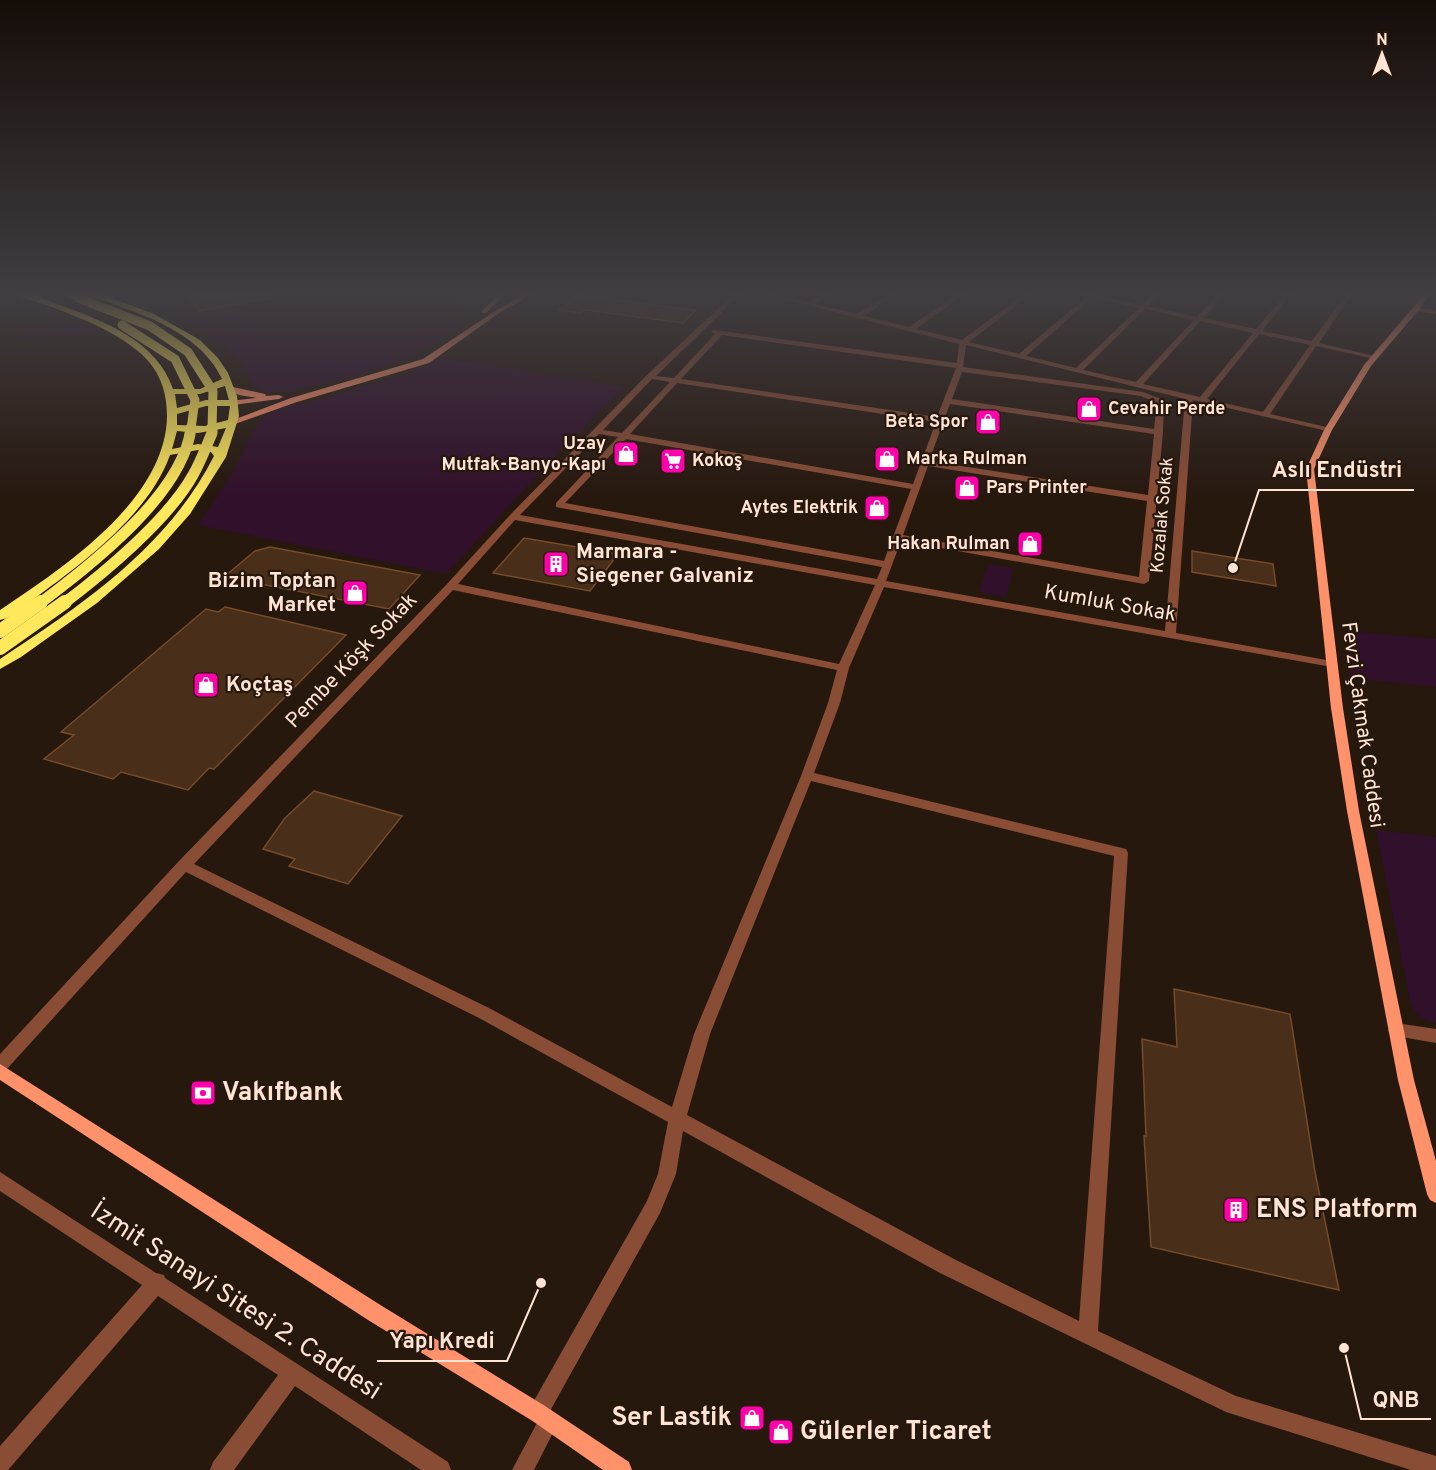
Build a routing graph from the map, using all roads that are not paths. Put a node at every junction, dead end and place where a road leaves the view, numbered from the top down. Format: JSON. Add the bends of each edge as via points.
{"nodes":[{"id":1,"x":151,"y":360,"type":"edge"},
{"id":2,"x":174,"y":360,"type":"edge"},
{"id":3,"x":195,"y":360,"type":"edge"},
{"id":4,"x":214,"y":360,"type":"edge"},
{"id":5,"x":408,"y":360,"type":"edge"},
{"id":6,"x":428,"y":360,"type":"edge"},
{"id":7,"x":669,"y":360,"type":"edge"},
{"id":8,"x":695,"y":360,"type":"edge"},
{"id":9,"x":907,"y":360,"type":"edge"},
{"id":10,"x":960,"y":360,"type":"edge"},
{"id":11,"x":1031,"y":360,"type":"edge"},
{"id":12,"x":1090,"y":360,"type":"edge"},
{"id":13,"x":1161,"y":360,"type":"edge"},
{"id":14,"x":1235,"y":360,"type":"edge"},
{"id":15,"x":1304,"y":360,"type":"edge"},
{"id":16,"x":1373,"y":360,"type":"edge"},
{"id":17,"x":959,"y":367,"type":"junction"},
{"id":18,"x":1078,"y":371,"type":"junction"},
{"id":19,"x":650,"y":377,"type":"junction"},
{"id":20,"x":675,"y":381,"type":"junction"},
{"id":21,"x":229,"y":384,"type":"junction"},
{"id":22,"x":1138,"y":385,"type":"junction"},
{"id":23,"x":170,"y":391,"type":"junction"},
{"id":24,"x":285,"y":396,"type":"junction"},
{"id":25,"x":1189,"y":397,"type":"junction"},
{"id":26,"x":1202,"y":400,"type":"junction"},
{"id":27,"x":947,"y":401,"type":"junction"},
{"id":28,"x":233,"y":404,"type":"junction"},
{"id":29,"x":174,"y":412,"type":"junction"},
{"id":30,"x":1265,"y":415,"type":"junction"},
{"id":31,"x":940,"y":420,"type":"junction"},
{"id":32,"x":232,"y":422,"type":"junction"},
{"id":33,"x":174,"y":427,"type":"junction"},
{"id":34,"x":1328,"y":430,"type":"junction"},
{"id":35,"x":596,"y":431,"type":"junction"},
{"id":36,"x":1159,"y":432,"type":"junction"},
{"id":37,"x":623,"y":436,"type":"junction"},
{"id":38,"x":166,"y":454,"type":"junction"},
{"id":39,"x":221,"y":457,"type":"junction"},
{"id":40,"x":924,"y":463,"type":"junction"},
{"id":41,"x":916,"y":487,"type":"junction"},
{"id":42,"x":1153,"y":499,"type":"junction"},
{"id":43,"x":513,"y":517,"type":"junction"},
{"id":44,"x":897,"y":537,"type":"junction"},
{"id":45,"x":887,"y":565,"type":"junction"},
{"id":46,"x":881,"y":582,"type":"junction"},
{"id":47,"x":451,"y":586,"type":"junction"},
{"id":48,"x":0,"y":616,"type":"edge"},
{"id":49,"x":0,"y":632,"type":"edge"},
{"id":50,"x":1170,"y":635,"type":"junction"},
{"id":51,"x":0,"y":648,"type":"edge"},
{"id":52,"x":0,"y":664,"type":"edge"},
{"id":53,"x":1332,"y":664,"type":"junction"},
{"id":54,"x":843,"y":668,"type":"junction"},
{"id":55,"x":807,"y":776,"type":"junction"},
{"id":56,"x":184,"y":865,"type":"junction"},
{"id":57,"x":1396,"y":1030,"type":"junction"},
{"id":58,"x":1436,"y":1036,"type":"edge"},
{"id":59,"x":0,"y":1065,"type":"edge"},
{"id":60,"x":0,"y":1071,"type":"edge"},
{"id":61,"x":677,"y":1120,"type":"junction"},
{"id":62,"x":0,"y":1181,"type":"edge"},
{"id":63,"x":1435,"y":1186,"type":"edge"},
{"id":64,"x":157,"y":1282,"type":"junction"},
{"id":65,"x":1088,"y":1336,"type":"junction"},
{"id":66,"x":293,"y":1372,"type":"junction"},
{"id":67,"x":544,"y":1417,"type":"junction"},
{"id":68,"x":0,"y":1462,"type":"edge"},
{"id":69,"x":611,"y":1467,"type":"edge"},
{"id":70,"x":1436,"y":1467,"type":"edge"},
{"id":71,"x":221,"y":1470,"type":"edge"},
{"id":72,"x":440,"y":1470,"type":"edge"},
{"id":73,"x":523,"y":1470,"type":"edge"}],
"edges":[{"from":1,"to":23,"type":"main road","via":[[164,373]]},
{"from":2,"to":49,"type":"main road","bridge":true,"via":[[183,369],[196,402],[196,419],[177,472],[154,504],[118,541],[72,581]]},
{"from":3,"to":51,"type":"main road","bridge":true,"via":[[213,395],[214,417],[211,438],[189,483],[139,540],[76,595]]},
{"from":4,"to":21,"type":"main road"},
{"from":5,"to":24,"type":"street"},
{"from":6,"to":32,"type":"street"},
{"from":7,"to":19,"type":"street","name":"Pembe Köşk Sokak"},
{"from":8,"to":20,"type":"street"},
{"from":9,"to":17,"type":"street"},
{"from":10,"to":17,"type":"street"},
{"from":11,"to":18,"type":"street"},
{"from":12,"to":18,"type":"street"},
{"from":13,"to":22,"type":"street"},
{"from":14,"to":26,"type":"street"},
{"from":15,"to":30,"type":"street"},
{"from":16,"to":34,"type":"street","name":"Fevzi Çakmak Caddesi"},
{"from":17,"to":27,"type":"street"},
{"from":17,"to":36,"type":"street","via":[[1150,396],[1162,404]]},
{"from":18,"to":22,"type":"street"},
{"from":19,"to":20,"type":"street"},
{"from":19,"to":35,"type":"street","name":"Pembe Köşk Sokak"},
{"from":20,"to":31,"type":"street"},
{"from":20,"to":37,"type":"street"},
{"from":21,"to":23,"type":"main road","via":[[202,391]]},
{"from":21,"to":24,"type":"street","via":[[251,395]]},
{"from":21,"to":28,"type":"main road"},
{"from":22,"to":25,"type":"street"},
{"from":23,"to":29,"type":"main road"},
{"from":24,"to":28,"type":"street"},
{"from":25,"to":26,"type":"street"},
{"from":25,"to":50,"type":"street","name":"Kozalak Sokak"},
{"from":26,"to":30,"type":"street"},
{"from":27,"to":31,"type":"street"},
{"from":27,"to":36,"type":"street"},
{"from":28,"to":29,"type":"main road","via":[[206,403]]},
{"from":28,"to":32,"type":"main road"},
{"from":29,"to":33,"type":"main road"},
{"from":30,"to":34,"type":"street"},
{"from":31,"to":40,"type":"street"},
{"from":32,"to":33,"type":"main road","via":[[202,430]]},
{"from":32,"to":39,"type":"main road"},
{"from":33,"to":38,"type":"main road"},
{"from":34,"to":53,"type":"street","name":"Fevzi Çakmak Caddesi","via":[[1310,469]]},
{"from":35,"to":37,"type":"street"},
{"from":35,"to":43,"type":"street","name":"Pembe Köşk Sokak"},
{"from":36,"to":42,"type":"street"},
{"from":37,"to":41,"type":"street"},
{"from":37,"to":45,"type":"street","via":[[559,505]]},
{"from":38,"to":39,"type":"main road","via":[[198,447],[214,449]]},
{"from":38,"to":48,"type":"main road","via":[[152,482],[127,514],[88,552]]},
{"from":39,"to":52,"type":"main road","via":[[205,486],[124,575]]},
{"from":40,"to":41,"type":"street"},
{"from":40,"to":42,"type":"street"},
{"from":41,"to":44,"type":"street"},
{"from":42,"to":44,"type":"street","via":[[1144,581]]},
{"from":43,"to":46,"type":"street","name":"Kumluk Sokak"},
{"from":43,"to":47,"type":"street","name":"Pembe Köşk Sokak"},
{"from":44,"to":45,"type":"street"},
{"from":45,"to":46,"type":"street"},
{"from":46,"to":50,"type":"street","name":"Kumluk Sokak"},
{"from":46,"to":54,"type":"street"},
{"from":47,"to":54,"type":"street"},
{"from":47,"to":56,"type":"street","name":"Pembe Köşk Sokak"},
{"from":50,"to":53,"type":"street","name":"Kumluk Sokak"},
{"from":53,"to":57,"type":"street","name":"Fevzi Çakmak Caddesi","via":[[1353,812]]},
{"from":54,"to":55,"type":"street"},
{"from":55,"to":61,"type":"street","via":[[702,1034]]},
{"from":55,"to":65,"type":"street","via":[[1121,853]]},
{"from":56,"to":59,"type":"street","name":"Pembe Köşk Sokak"},
{"from":56,"to":61,"type":"street","via":[[484,1013]]},
{"from":57,"to":58,"type":"street"},
{"from":57,"to":63,"type":"street","name":"Fevzi Çakmak Caddesi"},
{"from":60,"to":67,"type":"street"},
{"from":61,"to":65,"type":"street","via":[[947,1266]]},
{"from":61,"to":67,"type":"street","via":[[667,1174],[654,1207]]},
{"from":62,"to":64,"type":"street","name":"İzmit Sanayi Sitesi 2. Caddesi"},
{"from":64,"to":66,"type":"street","name":"İzmit Sanayi Sitesi 2. Caddesi"},
{"from":64,"to":68,"type":"street"},
{"from":65,"to":70,"type":"street","via":[[1233,1405]]},
{"from":66,"to":71,"type":"street"},
{"from":66,"to":72,"type":"street","name":"İzmit Sanayi Sitesi 2. Caddesi"},
{"from":67,"to":69,"type":"street"},
{"from":67,"to":73,"type":"street"}]}
